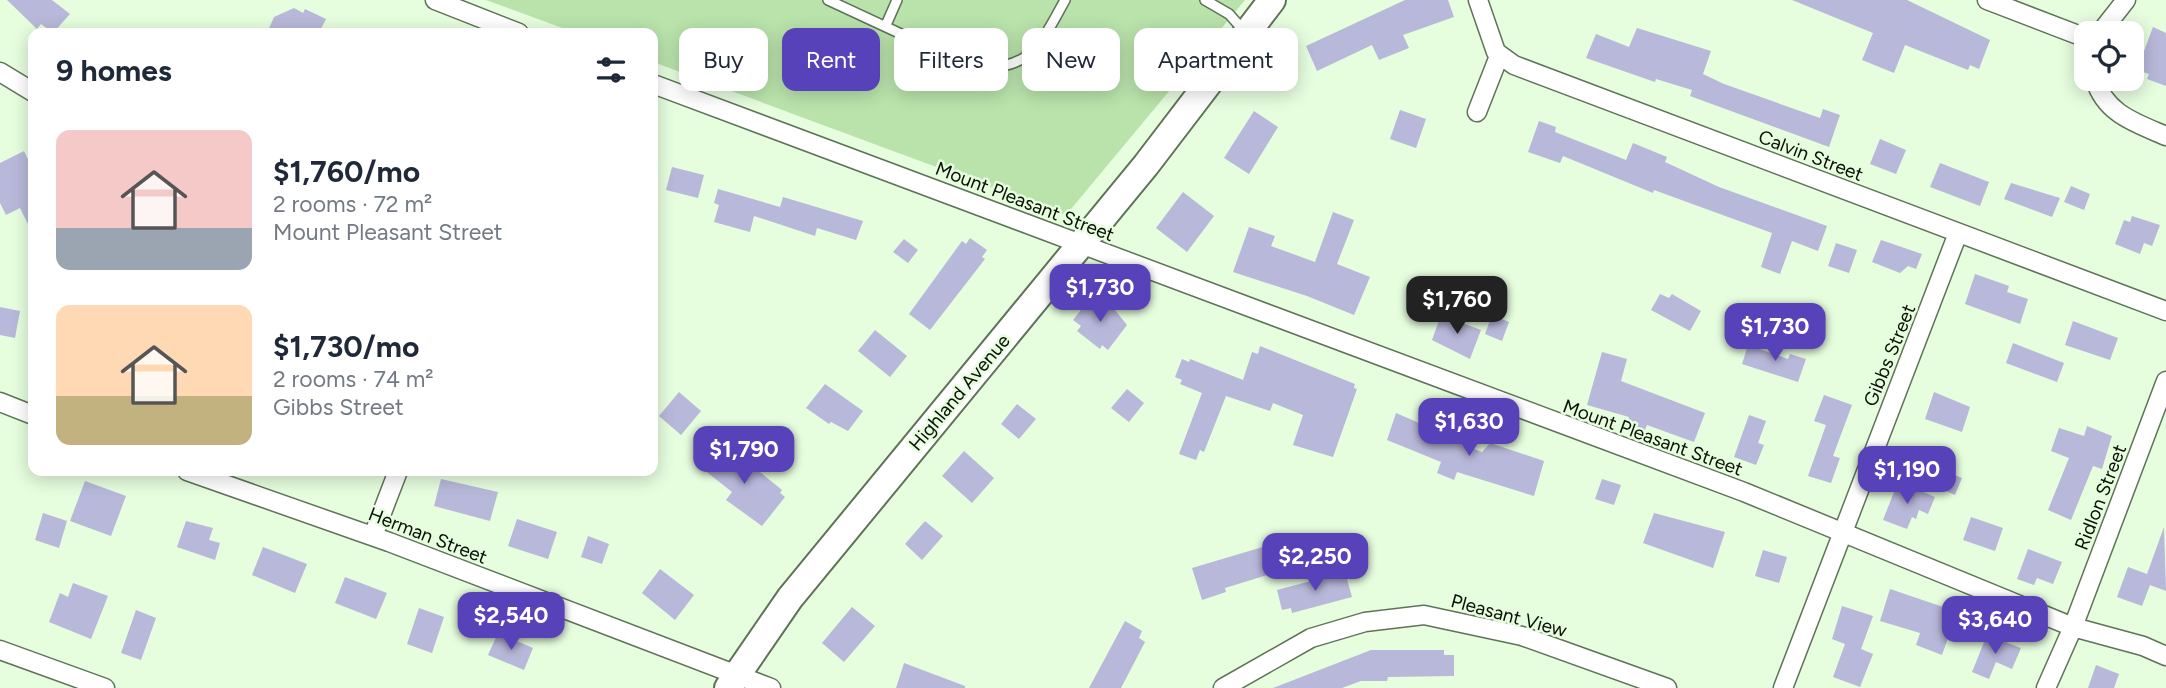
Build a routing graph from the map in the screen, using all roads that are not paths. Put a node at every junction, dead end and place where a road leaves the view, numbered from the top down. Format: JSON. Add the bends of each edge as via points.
{"nodes":[{"id":1,"x":435,"y":0,"type":"edge"},
{"id":2,"x":828,"y":0,"type":"edge"},
{"id":3,"x":897,"y":0,"type":"edge"},
{"id":4,"x":1065,"y":0,"type":"edge"},
{"id":5,"x":1205,"y":0,"type":"edge"},
{"id":6,"x":1272,"y":0,"type":"edge"},
{"id":7,"x":1478,"y":0,"type":"edge"},
{"id":8,"x":1987,"y":0,"type":"edge"},
{"id":9,"x":2126,"y":0,"type":"edge"},
{"id":10,"x":2109,"y":21,"type":"edge"},
{"id":11,"x":886,"y":25,"type":"junction"},
{"id":12,"x":506,"y":28,"type":"edge"},
{"id":13,"x":1241,"y":28,"type":"edge"},
{"id":14,"x":1251,"y":28,"type":"edge"},
{"id":15,"x":2074,"y":33,"type":"edge"},
{"id":16,"x":1499,"y":56,"type":"junction"},
{"id":17,"x":0,"y":72,"type":"edge"},
{"id":18,"x":658,"y":86,"type":"edge"},
{"id":19,"x":28,"y":89,"type":"edge"},
{"id":20,"x":1202,"y":91,"type":"edge"},
{"id":21,"x":2100,"y":91,"type":"edge"},
{"id":22,"x":1477,"y":112,"type":"dead end"},
{"id":23,"x":2166,"y":136,"type":"edge"},
{"id":24,"x":1958,"y":233,"type":"junction"},
{"id":25,"x":1080,"y":245,"type":"junction"},
{"id":26,"x":2166,"y":311,"type":"edge"},
{"id":27,"x":2166,"y":381,"type":"edge"},
{"id":28,"x":0,"y":402,"type":"edge"},
{"id":29,"x":28,"y":412,"type":"edge"},
{"id":30,"x":201,"y":476,"type":"edge"},
{"id":31,"x":396,"y":476,"type":"edge"},
{"id":32,"x":1841,"y":531,"type":"junction"},
{"id":33,"x":373,"y":536,"type":"junction"},
{"id":34,"x":2073,"y":627,"type":"junction"},
{"id":35,"x":0,"y":650,"type":"edge"},
{"id":36,"x":2166,"y":656,"type":"edge"},
{"id":37,"x":733,"y":681,"type":"edge"},
{"id":38,"x":104,"y":688,"type":"edge"},
{"id":39,"x":771,"y":688,"type":"edge"},
{"id":40,"x":1223,"y":688,"type":"edge"},
{"id":41,"x":1667,"y":688,"type":"edge"},
{"id":42,"x":1783,"y":688,"type":"edge"},
{"id":43,"x":2046,"y":688,"type":"edge"}],
"edges":[{"from":1,"to":12,"type":"street"},
{"from":2,"to":11,"type":"lane"},
{"from":3,"to":11,"type":"lane"},
{"from":4,"to":11,"type":"lane","via":[[1034,52],[1018,63],[991,69],[970,66]]},
{"from":5,"to":13,"type":"lane","via":[[1229,14]]},
{"from":6,"to":14,"type":"main road","name":"Highland Avenue"},
{"from":7,"to":16,"type":"street"},
{"from":8,"to":15,"type":"street"},
{"from":9,"to":10,"type":"street"},
{"from":16,"to":22,"type":"street"},
{"from":16,"to":24,"type":"street","name":"Calvin Street"},
{"from":17,"to":19,"type":"street"},
{"from":18,"to":25,"type":"street","name":"Mount Pleasant Street"},
{"from":20,"to":25,"type":"main road","name":"Highland Avenue"},
{"from":21,"to":23,"type":"street","via":[[2117,113]]},
{"from":24,"to":26,"type":"street","name":"Calvin Street"},
{"from":24,"to":32,"type":"street","name":"Gibbs Street"},
{"from":25,"to":32,"type":"street","name":"Mount Pleasant Street"},
{"from":25,"to":37,"type":"main road","name":"Highland Avenue","via":[[790,597]]},
{"from":27,"to":34,"type":"street","name":"Ridlon Street"},
{"from":28,"to":29,"type":"street"},
{"from":30,"to":33,"type":"street","name":"Herman Street"},
{"from":31,"to":33,"type":"street"},
{"from":32,"to":34,"type":"street","name":"Mount Pleasant Street"},
{"from":32,"to":42,"type":"street","name":"Gibbs Street"},
{"from":33,"to":37,"type":"street","name":"Herman Street"},
{"from":34,"to":36,"type":"street","name":"Mount Pleasant Street"},
{"from":34,"to":43,"type":"street","name":"Ridlon Street"},
{"from":35,"to":38,"type":"street"},
{"from":37,"to":39,"type":"street","name":"Herman Street"},
{"from":40,"to":41,"type":"street","name":"Pleasant View","via":[[1311,638],[1365,622],[1424,615],[1522,636]]}]}
